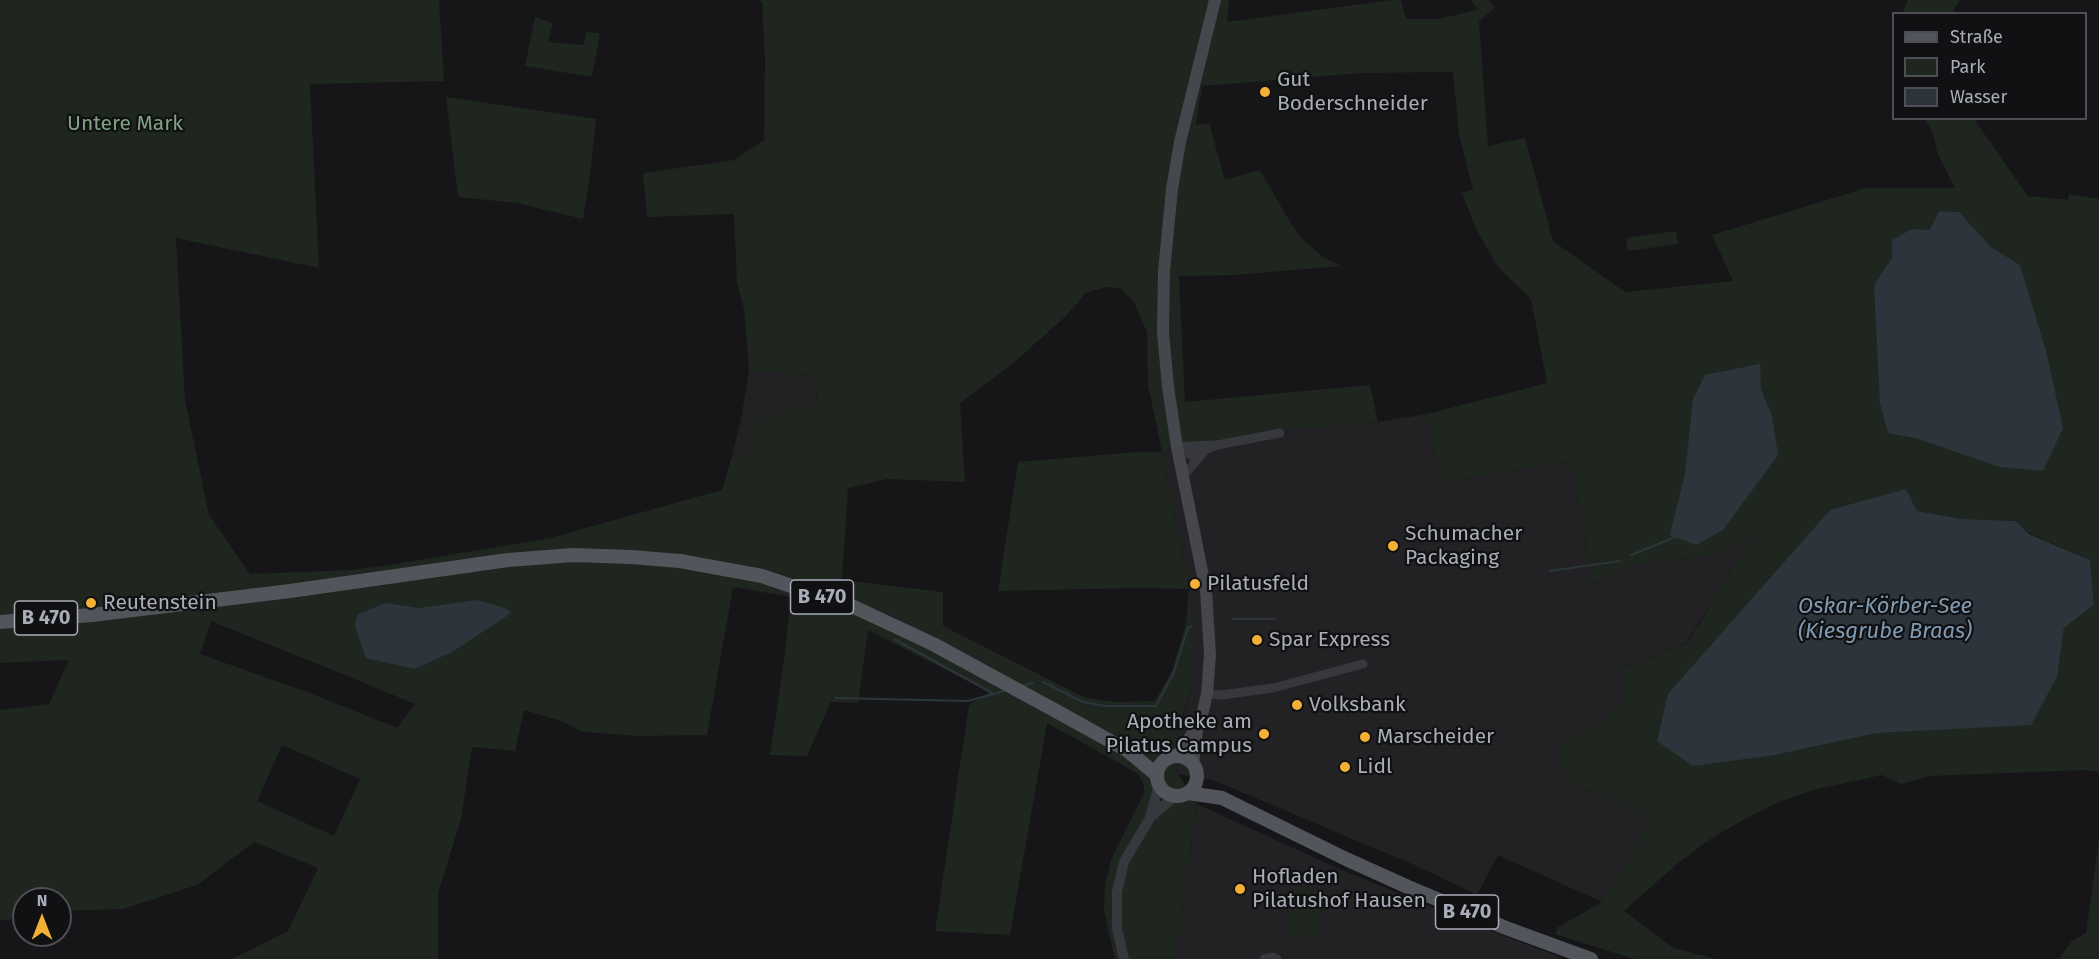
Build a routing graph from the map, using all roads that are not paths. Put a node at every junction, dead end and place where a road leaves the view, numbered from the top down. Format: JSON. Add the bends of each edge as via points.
{"nodes":[{"id":1,"x":1215,"y":0,"type":"edge"},
{"id":2,"x":1280,"y":433,"type":"dead end"},
{"id":3,"x":1217,"y":445,"type":"junction"},
{"id":4,"x":1177,"y":449,"type":"junction"},
{"id":5,"x":1205,"y":451,"type":"junction"},
{"id":6,"x":1183,"y":476,"type":"junction"},
{"id":7,"x":0,"y":622,"type":"edge"},
{"id":8,"x":1363,"y":664,"type":"dead end"},
{"id":9,"x":1207,"y":694,"type":"junction"},
{"id":10,"x":1197,"y":727,"type":"junction"},
{"id":11,"x":1128,"y":751,"type":"junction"},
{"id":12,"x":1171,"y":759,"type":"junction"},
{"id":13,"x":1195,"y":770,"type":"junction"},
{"id":14,"x":1158,"y":780,"type":"junction"},
{"id":15,"x":1182,"y":794,"type":"junction"},
{"id":16,"x":1222,"y":798,"type":"junction"},
{"id":17,"x":1150,"y":818,"type":"junction"},
{"id":18,"x":1124,"y":959,"type":"edge"},
{"id":19,"x":1264,"y":959,"type":"edge"},
{"id":20,"x":1277,"y":959,"type":"edge"},
{"id":21,"x":1591,"y":959,"type":"edge"}],
"edges":[{"from":1,"to":4,"type":"main road","via":[[1180,142],[1164,271],[1164,343]]},
{"from":2,"to":3,"type":"street"},
{"from":3,"to":4,"type":"street"},
{"from":3,"to":5,"type":"street"},
{"from":4,"to":5,"type":"street","via":[[1191,455]]},
{"from":4,"to":6,"type":"main road"},
{"from":5,"to":6,"type":"street"},
{"from":6,"to":9,"type":"main road","via":[[1208,609]]},
{"from":7,"to":11,"type":"main road","number":"B 470","via":[[92,615],[508,560],[573,555],[680,561],[762,576],[856,608],[933,644]]},
{"from":8,"to":9,"type":"street","via":[[1273,688]]},
{"from":9,"to":10,"type":"main road"},
{"from":10,"to":12,"type":"main road"},
{"from":10,"to":13,"type":"main road"},
{"from":11,"to":12,"type":"main road","number":"B 470"},
{"from":11,"to":14,"type":"main road","number":"B 470"},
{"from":12,"to":13,"type":"main road","via":[[1183,757]]},
{"from":12,"to":14,"type":"main road","via":[[1161,765]]},
{"from":13,"to":15,"type":"main road","via":[[1193,789]]},
{"from":13,"to":16,"type":"main road","number":"B 470"},
{"from":14,"to":15,"type":"main road","via":[[1163,790]]},
{"from":14,"to":17,"type":"street"},
{"from":15,"to":16,"type":"main road","number":"B 470"},
{"from":15,"to":17,"type":"street"},
{"from":16,"to":21,"type":"main road","number":"B 470","via":[[1346,859],[1506,928]]},
{"from":17,"to":18,"type":"street","via":[[1124,862],[1117,892],[1116,928]]},
{"from":19,"to":20,"type":"street"}]}
